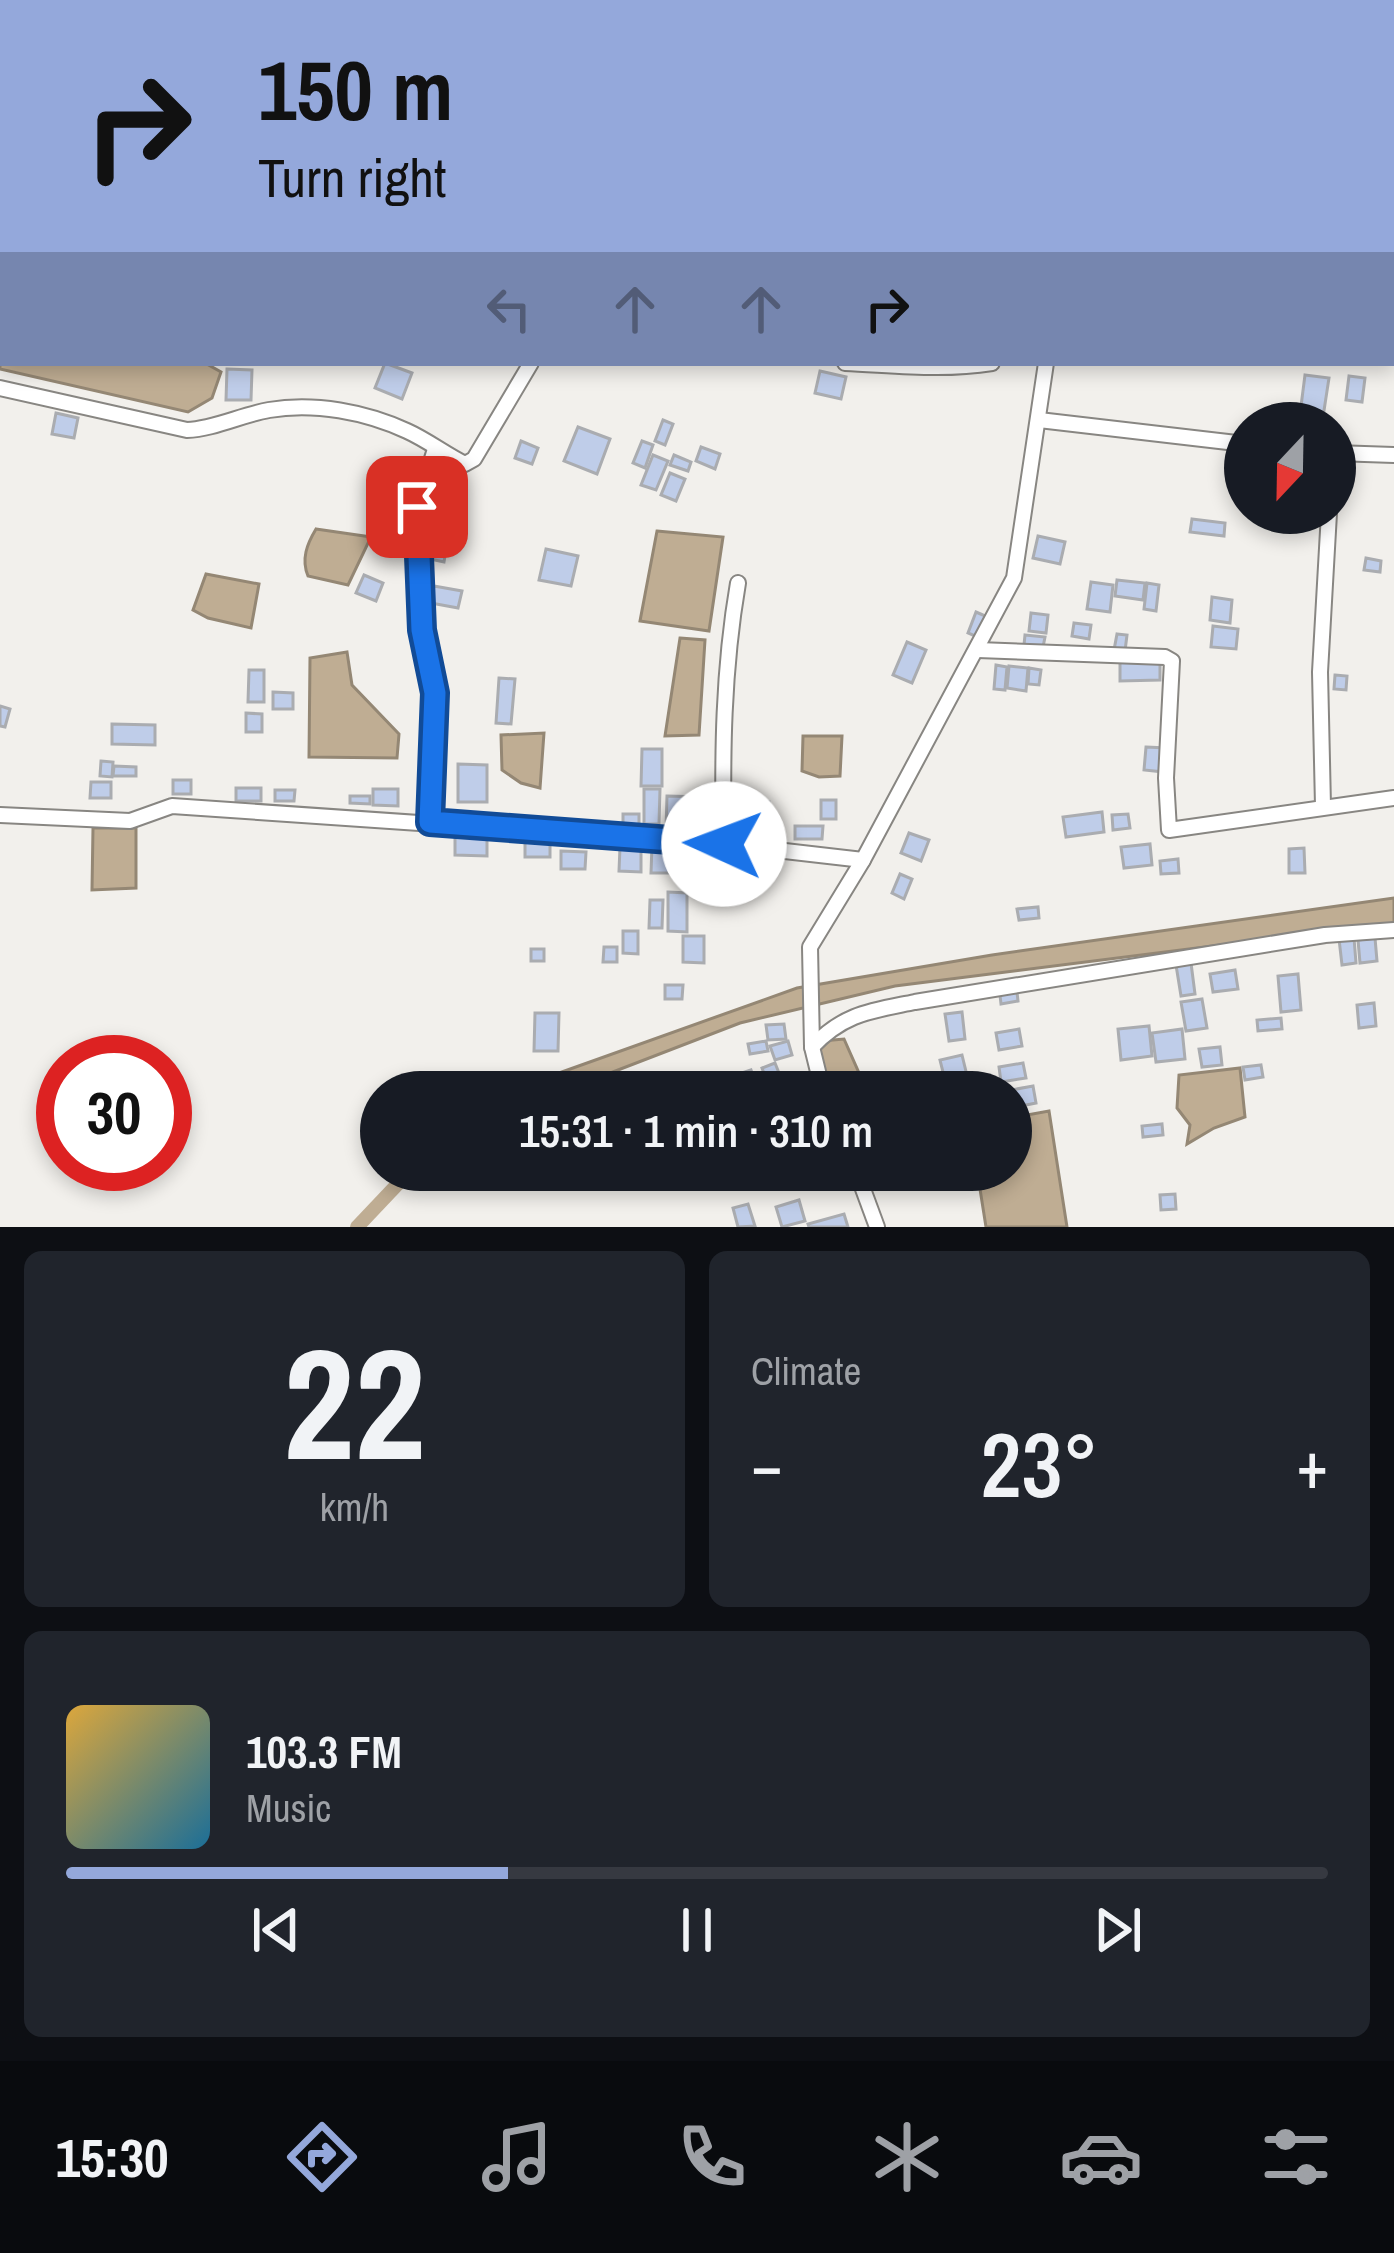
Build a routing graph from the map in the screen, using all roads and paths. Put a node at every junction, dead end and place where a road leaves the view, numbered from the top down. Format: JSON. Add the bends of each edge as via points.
{"nodes":[{"id":1,"x":529,"y":366,"type":"edge"},
{"id":2,"x":939,"y":366,"type":"edge"},
{"id":3,"x":976,"y":366,"type":"edge"},
{"id":4,"x":1046,"y":366,"type":"edge"},
{"id":5,"x":0,"y":388,"type":"edge"},
{"id":6,"x":1039,"y":420,"type":"junction"},
{"id":7,"x":1224,"y":442,"type":"edge"},
{"id":8,"x":435,"y":449,"type":"junction"},
{"id":9,"x":1356,"y":454,"type":"edge"},
{"id":10,"x":1394,"y":455,"type":"edge"},
{"id":11,"x":1328,"y":534,"type":"edge"},
{"id":12,"x":738,"y":583,"type":"dead end"},
{"id":13,"x":977,"y":650,"type":"junction"},
{"id":14,"x":1394,"y":798,"type":"edge"},
{"id":15,"x":1323,"y":806,"type":"junction"},
{"id":16,"x":0,"y":815,"type":"edge"},
{"id":17,"x":430,"y":822,"type":"junction"},
{"id":18,"x":724,"y":844,"type":"junction"},
{"id":19,"x":862,"y":860,"type":"junction"},
{"id":20,"x":1394,"y":930,"type":"edge"},
{"id":21,"x":812,"y":1047,"type":"junction"},
{"id":22,"x":818,"y":1071,"type":"edge"},
{"id":23,"x":864,"y":1191,"type":"edge"},
{"id":24,"x":877,"y":1227,"type":"edge"}],
"edges":[{"from":1,"to":8,"type":"street","via":[[470,464]]},
{"from":2,"to":3,"type":"street"},
{"from":4,"to":6,"type":"street"},
{"from":5,"to":8,"type":"street","via":[[187,430],[276,409],[347,410]]},
{"from":6,"to":7,"type":"street"},
{"from":6,"to":13,"type":"street","via":[[1014,578]]},
{"from":8,"to":17,"type":"street","via":[[417,507],[416,542],[435,693]]},
{"from":9,"to":10,"type":"street"},
{"from":11,"to":15,"type":"street"},
{"from":12,"to":18,"type":"street","via":[[727,647]]},
{"from":13,"to":15,"type":"street","via":[[1172,661],[1168,830]]},
{"from":13,"to":19,"type":"street"},
{"from":14,"to":15,"type":"street"},
{"from":16,"to":17,"type":"street","via":[[130,821],[172,806]]},
{"from":17,"to":18,"type":"street"},
{"from":18,"to":19,"type":"street"},
{"from":19,"to":21,"type":"street","via":[[814,937]]},
{"from":20,"to":21,"type":"street","via":[[1325,934],[915,1002],[854,1015]]},
{"from":21,"to":22,"type":"street"},
{"from":23,"to":24,"type":"street"}]}
